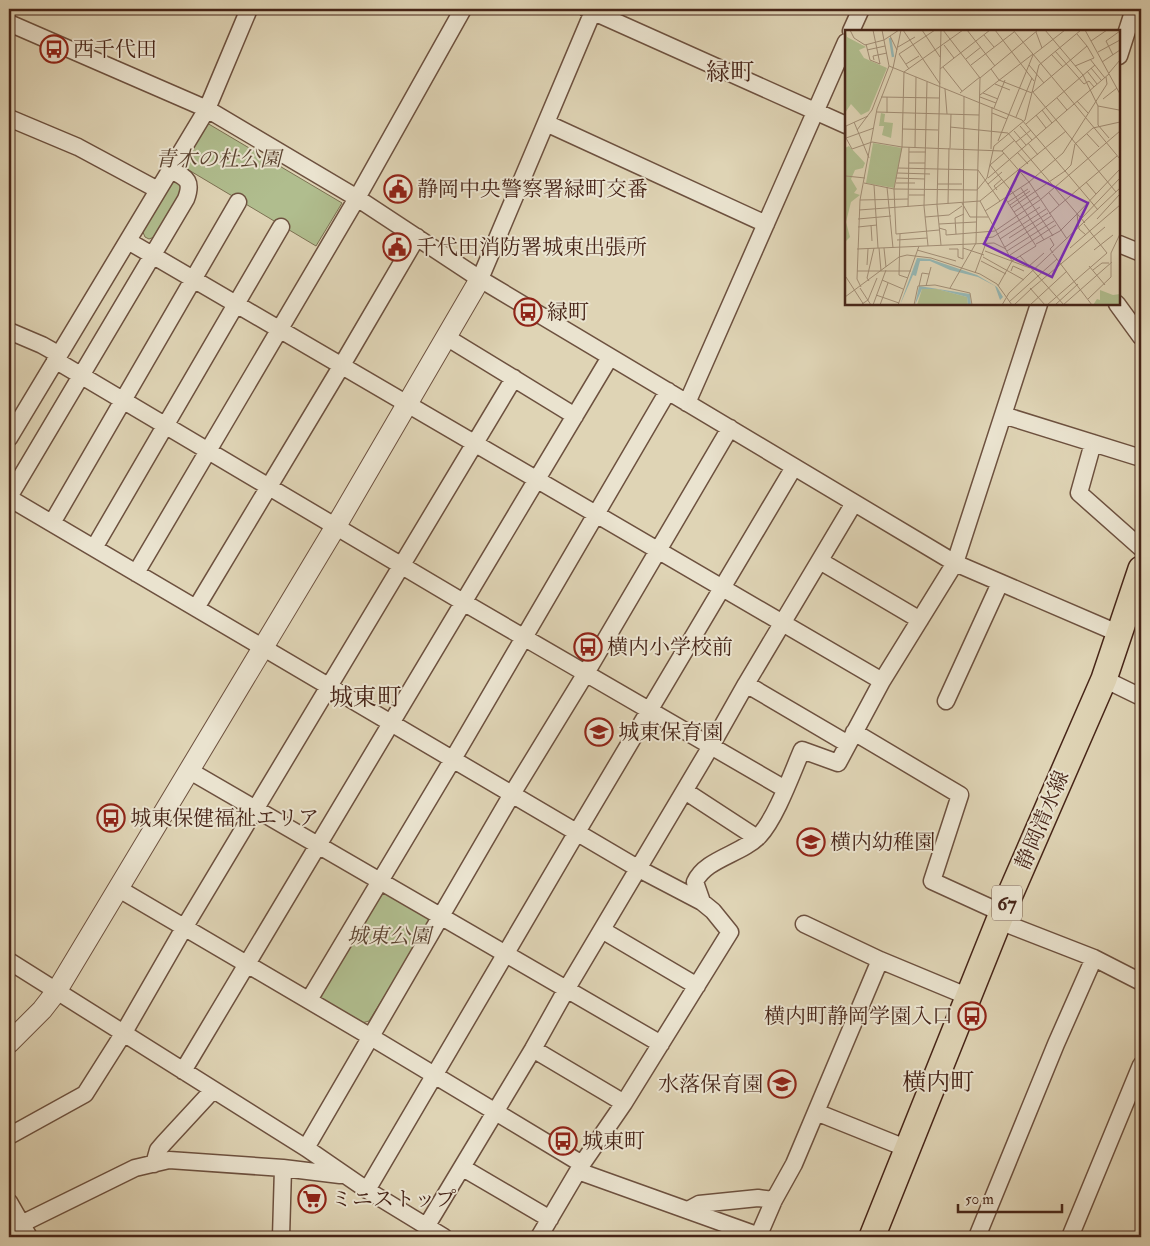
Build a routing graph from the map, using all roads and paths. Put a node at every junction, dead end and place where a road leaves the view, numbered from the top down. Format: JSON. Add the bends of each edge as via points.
{"nodes":[{"id":1,"x":249,"y":9,"type":"edge"},
{"id":2,"x":463,"y":9,"type":"edge"},
{"id":3,"x":860,"y":9,"type":"edge"},
{"id":4,"x":1134,"y":9,"type":"edge"},
{"id":5,"x":591,"y":10,"type":"edge"},
{"id":6,"x":9,"y":23,"type":"edge"},
{"id":7,"x":851,"y":30,"type":"edge"},
{"id":8,"x":845,"y":44,"type":"edge"},
{"id":9,"x":1120,"y":53,"type":"edge"},
{"id":10,"x":207,"y":109,"type":"junction"},
{"id":11,"x":816,"y":112,"type":"junction"},
{"id":12,"x":9,"y":118,"type":"edge"},
{"id":13,"x":546,"y":123,"type":"junction"},
{"id":14,"x":845,"y":125,"type":"edge"},
{"id":15,"x":171,"y":170,"type":"junction"},
{"id":16,"x":158,"y":190,"type":"junction"},
{"id":17,"x":358,"y":198,"type":"junction"},
{"id":18,"x":238,"y":202,"type":"dead end"},
{"id":19,"x":766,"y":224,"type":"junction"},
{"id":20,"x":281,"y":227,"type":"dead end"},
{"id":21,"x":417,"y":237,"type":"junction"},
{"id":22,"x":128,"y":241,"type":"junction"},
{"id":23,"x":1120,"y":244,"type":"edge"},
{"id":24,"x":1141,"y":253,"type":"edge"},
{"id":25,"x":152,"y":255,"type":"junction"},
{"id":26,"x":480,"y":278,"type":"junction"},
{"id":27,"x":193,"y":280,"type":"junction"},
{"id":28,"x":236,"y":304,"type":"junction"},
{"id":29,"x":1039,"y":305,"type":"edge"},
{"id":30,"x":1118,"y":305,"type":"edge"},
{"id":31,"x":280,"y":329,"type":"junction"},
{"id":32,"x":9,"y":331,"type":"edge"},
{"id":33,"x":446,"y":337,"type":"junction"},
{"id":34,"x":1141,"y":337,"type":"edge"},
{"id":35,"x":57,"y":357,"type":"junction"},
{"id":36,"x":610,"y":357,"type":"junction"},
{"id":37,"x":342,"y":365,"type":"junction"},
{"id":38,"x":80,"y":376,"type":"junction"},
{"id":39,"x":514,"y":378,"type":"junction"},
{"id":40,"x":668,"y":391,"type":"junction"},
{"id":41,"x":122,"y":402,"type":"junction"},
{"id":42,"x":408,"y":403,"type":"junction"},
{"id":43,"x":687,"y":403,"type":"junction"},
{"id":44,"x":1003,"y":415,"type":"junction"},
{"id":45,"x":575,"y":416,"type":"junction"},
{"id":46,"x":165,"y":426,"type":"junction"},
{"id":47,"x":730,"y":428,"type":"junction"},
{"id":48,"x":9,"y":438,"type":"edge"},
{"id":49,"x":475,"y":443,"type":"junction"},
{"id":50,"x":1093,"y":443,"type":"junction"},
{"id":51,"x":208,"y":451,"type":"junction"},
{"id":52,"x":1141,"y":458,"type":"edge"},
{"id":53,"x":794,"y":467,"type":"junction"},
{"id":54,"x":537,"y":479,"type":"junction"},
{"id":55,"x":269,"y":487,"type":"junction"},
{"id":56,"x":9,"y":498,"type":"edge"},
{"id":57,"x":854,"y":503,"type":"junction"},
{"id":58,"x":597,"y":514,"type":"junction"},
{"id":59,"x":52,"y":523,"type":"junction"},
{"id":60,"x":336,"y":526,"type":"junction"},
{"id":61,"x":94,"y":548,"type":"junction"},
{"id":62,"x":1141,"y":548,"type":"edge"},
{"id":63,"x":658,"y":550,"type":"junction"},
{"id":64,"x":820,"y":561,"type":"junction"},
{"id":65,"x":955,"y":564,"type":"junction"},
{"id":66,"x":402,"y":566,"type":"junction"},
{"id":67,"x":1141,"y":568,"type":"edge"},
{"id":68,"x":136,"y":572,"type":"junction"},
{"id":69,"x":1000,"y":583,"type":"junction"},
{"id":70,"x":722,"y":588,"type":"junction"},
{"id":71,"x":463,"y":602,"type":"junction"},
{"id":72,"x":196,"y":608,"type":"junction"},
{"id":73,"x":920,"y":620,"type":"junction"},
{"id":74,"x":782,"y":623,"type":"junction"},
{"id":75,"x":1120,"y":634,"type":"junction"},
{"id":76,"x":524,"y":638,"type":"junction"},
{"id":77,"x":262,"y":647,"type":"junction"},
{"id":78,"x":586,"y":673,"type":"junction"},
{"id":79,"x":1104,"y":679,"type":"junction"},
{"id":80,"x":882,"y":681,"type":"junction"},
{"id":81,"x":746,"y":684,"type":"junction"},
{"id":82,"x":329,"y":686,"type":"junction"},
{"id":83,"x":1141,"y":697,"type":"edge"},
{"id":84,"x":946,"y":701,"type":"dead end"},
{"id":85,"x":650,"y":710,"type":"junction"},
{"id":86,"x":391,"y":722,"type":"junction"},
{"id":87,"x":851,"y":738,"type":"junction"},
{"id":88,"x":711,"y":746,"type":"junction"},
{"id":89,"x":453,"y":759,"type":"junction"},
{"id":90,"x":190,"y":771,"type":"junction"},
{"id":91,"x":785,"y":789,"type":"junction"},
{"id":92,"x":685,"y":791,"type":"junction"},
{"id":93,"x":512,"y":794,"type":"junction"},
{"id":94,"x":256,"y":808,"type":"junction"},
{"id":95,"x":577,"y":832,"type":"junction"},
{"id":96,"x":757,"y":838,"type":"junction"},
{"id":97,"x":318,"y":844,"type":"junction"},
{"id":98,"x":638,"y":869,"type":"junction"},
{"id":99,"x":381,"y":880,"type":"junction"},
{"id":100,"x":119,"y":889,"type":"junction"},
{"id":101,"x":702,"y":902,"type":"junction"},
{"id":102,"x":442,"y":915,"type":"junction"},
{"id":103,"x":1001,"y":917,"type":"junction"},
{"id":104,"x":804,"y":924,"type":"dead end"},
{"id":105,"x":184,"y":928,"type":"junction"},
{"id":106,"x":602,"y":930,"type":"junction"},
{"id":107,"x":506,"y":953,"type":"junction"},
{"id":108,"x":1094,"y":958,"type":"junction"},
{"id":109,"x":880,"y":960,"type":"junction"},
{"id":110,"x":9,"y":961,"type":"edge"},
{"id":111,"x":246,"y":964,"type":"junction"},
{"id":112,"x":1141,"y":982,"type":"edge"},
{"id":113,"x":697,"y":986,"type":"junction"},
{"id":114,"x":566,"y":990,"type":"junction"},
{"id":115,"x":56,"y":992,"type":"junction"},
{"id":116,"x":969,"y":997,"type":"junction"},
{"id":117,"x":308,"y":1000,"type":"junction"},
{"id":118,"x":123,"y":1034,"type":"junction"},
{"id":119,"x":371,"y":1037,"type":"junction"},
{"id":120,"x":9,"y":1044,"type":"edge"},
{"id":121,"x":661,"y":1044,"type":"junction"},
{"id":122,"x":534,"y":1049,"type":"junction"},
{"id":123,"x":1141,"y":1065,"type":"edge"},
{"id":124,"x":183,"y":1071,"type":"junction"},
{"id":125,"x":435,"y":1075,"type":"junction"},
{"id":126,"x":213,"y":1090,"type":"junction"},
{"id":127,"x":624,"y":1103,"type":"junction"},
{"id":128,"x":496,"y":1112,"type":"junction"},
{"id":129,"x":816,"y":1112,"type":"junction"},
{"id":130,"x":9,"y":1136,"type":"edge"},
{"id":131,"x":306,"y":1148,"type":"junction"},
{"id":132,"x":908,"y":1149,"type":"junction"},
{"id":133,"x":154,"y":1164,"type":"junction"},
{"id":134,"x":580,"y":1167,"type":"junction"},
{"id":135,"x":282,"y":1168,"type":"junction"},
{"id":136,"x":462,"y":1168,"type":"junction"},
{"id":137,"x":344,"y":1175,"type":"junction"},
{"id":138,"x":367,"y":1190,"type":"junction"},
{"id":139,"x":774,"y":1200,"type":"junction"},
{"id":140,"x":9,"y":1202,"type":"edge"},
{"id":141,"x":688,"y":1210,"type":"junction"},
{"id":142,"x":550,"y":1219,"type":"junction"},
{"id":143,"x":426,"y":1227,"type":"junction"},
{"id":144,"x":20,"y":1231,"type":"edge"},
{"id":145,"x":281,"y":1237,"type":"edge"},
{"id":146,"x":444,"y":1237,"type":"edge"},
{"id":147,"x":539,"y":1237,"type":"edge"},
{"id":148,"x":759,"y":1237,"type":"edge"},
{"id":149,"x":872,"y":1237,"type":"edge"},
{"id":150,"x":977,"y":1237,"type":"edge"},
{"id":151,"x":1070,"y":1237,"type":"edge"}],
"edges":[{"from":1,"to":10,"type":"street"},
{"from":2,"to":17,"type":"street"},
{"from":3,"to":7,"type":"street"},
{"from":4,"to":9,"type":"street"},
{"from":5,"to":11,"type":"street"},
{"from":5,"to":13,"type":"street"},
{"from":6,"to":10,"type":"street"},
{"from":8,"to":11,"type":"street"},
{"from":10,"to":15,"type":"street"},
{"from":10,"to":17,"type":"street"},
{"from":11,"to":14,"type":"street"},
{"from":11,"to":19,"type":"street"},
{"from":12,"to":16,"type":"street","via":[[78,146]]},
{"from":13,"to":19,"type":"street"},
{"from":13,"to":26,"type":"street"},
{"from":15,"to":16,"type":"street"},
{"from":15,"to":25,"type":"street","via":[[186,178],[189,191]]},
{"from":16,"to":22,"type":"street"},
{"from":17,"to":21,"type":"street"},
{"from":17,"to":31,"type":"street"},
{"from":18,"to":27,"type":"street"},
{"from":19,"to":43,"type":"street"},
{"from":20,"to":28,"type":"street"},
{"from":21,"to":26,"type":"street"},
{"from":21,"to":37,"type":"street"},
{"from":22,"to":25,"type":"street"},
{"from":22,"to":35,"type":"street"},
{"from":23,"to":24,"type":"street"},
{"from":25,"to":27,"type":"street"},
{"from":25,"to":38,"type":"street"},
{"from":26,"to":33,"type":"street"},
{"from":26,"to":36,"type":"street"},
{"from":27,"to":28,"type":"street"},
{"from":27,"to":41,"type":"street"},
{"from":28,"to":31,"type":"street"},
{"from":28,"to":46,"type":"street"},
{"from":29,"to":44,"type":"street"},
{"from":30,"to":34,"type":"street"},
{"from":31,"to":37,"type":"street"},
{"from":31,"to":51,"type":"street"},
{"from":32,"to":35,"type":"street","via":[[42,345]]},
{"from":33,"to":39,"type":"street"},
{"from":33,"to":42,"type":"street"},
{"from":35,"to":38,"type":"street"},
{"from":35,"to":48,"type":"street"},
{"from":36,"to":40,"type":"street"},
{"from":36,"to":45,"type":"street"},
{"from":37,"to":42,"type":"street"},
{"from":37,"to":55,"type":"street"},
{"from":38,"to":41,"type":"street"},
{"from":38,"to":56,"type":"street"},
{"from":39,"to":45,"type":"street"},
{"from":39,"to":49,"type":"street"},
{"from":40,"to":43,"type":"street"},
{"from":40,"to":58,"type":"street"},
{"from":41,"to":46,"type":"street"},
{"from":41,"to":59,"type":"street"},
{"from":42,"to":49,"type":"street"},
{"from":42,"to":60,"type":"street"},
{"from":43,"to":47,"type":"street"},
{"from":44,"to":50,"type":"street"},
{"from":44,"to":65,"type":"street"},
{"from":45,"to":54,"type":"street"},
{"from":46,"to":51,"type":"street"},
{"from":46,"to":61,"type":"street"},
{"from":47,"to":53,"type":"street"},
{"from":47,"to":63,"type":"street"},
{"from":49,"to":54,"type":"street"},
{"from":49,"to":66,"type":"street"},
{"from":50,"to":52,"type":"street"},
{"from":50,"to":62,"type":"street","via":[[1079,494]]},
{"from":51,"to":55,"type":"street"},
{"from":51,"to":68,"type":"street"},
{"from":53,"to":57,"type":"street"},
{"from":53,"to":70,"type":"street"},
{"from":54,"to":58,"type":"street"},
{"from":54,"to":71,"type":"street"},
{"from":55,"to":60,"type":"street"},
{"from":55,"to":72,"type":"street"},
{"from":56,"to":59,"type":"street"},
{"from":57,"to":64,"type":"street"},
{"from":57,"to":65,"type":"street"},
{"from":58,"to":63,"type":"street"},
{"from":58,"to":76,"type":"street"},
{"from":59,"to":61,"type":"street"},
{"from":60,"to":66,"type":"street"},
{"from":60,"to":77,"type":"street"},
{"from":61,"to":68,"type":"street"},
{"from":63,"to":70,"type":"street"},
{"from":63,"to":78,"type":"street"},
{"from":64,"to":73,"type":"street"},
{"from":64,"to":74,"type":"street"},
{"from":65,"to":69,"type":"street"},
{"from":65,"to":73,"type":"street"},
{"from":66,"to":71,"type":"street"},
{"from":66,"to":82,"type":"street"},
{"from":67,"to":75,"type":"main road","name":"静岡清水線","number":"67"},
{"from":68,"to":72,"type":"street"},
{"from":69,"to":75,"type":"street"},
{"from":69,"to":84,"type":"street"},
{"from":70,"to":74,"type":"street"},
{"from":70,"to":85,"type":"street"},
{"from":71,"to":76,"type":"street"},
{"from":71,"to":86,"type":"street"},
{"from":72,"to":77,"type":"street"},
{"from":73,"to":80,"type":"street"},
{"from":74,"to":80,"type":"street"},
{"from":74,"to":81,"type":"street"},
{"from":75,"to":79,"type":"main road","name":"静岡清水線","number":"67"},
{"from":76,"to":78,"type":"street"},
{"from":76,"to":89,"type":"street"},
{"from":77,"to":82,"type":"street"},
{"from":77,"to":90,"type":"street"},
{"from":78,"to":85,"type":"street"},
{"from":78,"to":93,"type":"street"},
{"from":79,"to":83,"type":"street"},
{"from":79,"to":103,"type":"main road","name":"静岡清水線","number":"67"},
{"from":80,"to":87,"type":"street"},
{"from":81,"to":87,"type":"street"},
{"from":81,"to":88,"type":"street"},
{"from":82,"to":86,"type":"street"},
{"from":82,"to":94,"type":"street"},
{"from":85,"to":88,"type":"street"},
{"from":85,"to":95,"type":"street"},
{"from":86,"to":89,"type":"street"},
{"from":86,"to":97,"type":"street"},
{"from":87,"to":91,"type":"street","via":[[838,763],[802,750]]},
{"from":87,"to":103,"type":"street","via":[[960,795],[932,881]]},
{"from":88,"to":91,"type":"street"},
{"from":88,"to":92,"type":"street"},
{"from":89,"to":93,"type":"street"},
{"from":89,"to":99,"type":"street"},
{"from":90,"to":94,"type":"street"},
{"from":90,"to":100,"type":"street"},
{"from":91,"to":96,"type":"street"},
{"from":92,"to":96,"type":"street"},
{"from":92,"to":98,"type":"street"},
{"from":93,"to":95,"type":"street"},
{"from":93,"to":102,"type":"street"},
{"from":94,"to":97,"type":"street"},
{"from":94,"to":105,"type":"street"},
{"from":95,"to":98,"type":"street"},
{"from":95,"to":107,"type":"street"},
{"from":96,"to":101,"type":"street","via":[[698,875],[695,882]]},
{"from":97,"to":99,"type":"street"},
{"from":97,"to":111,"type":"street"},
{"from":98,"to":101,"type":"street"},
{"from":98,"to":106,"type":"street"},
{"from":99,"to":102,"type":"street"},
{"from":99,"to":117,"type":"street"},
{"from":100,"to":105,"type":"street"},
{"from":100,"to":115,"type":"street"},
{"from":101,"to":113,"type":"street","via":[[730,932]]},
{"from":102,"to":107,"type":"street"},
{"from":102,"to":119,"type":"street"},
{"from":103,"to":108,"type":"street"},
{"from":103,"to":116,"type":"main road","name":"静岡清水線","number":"67"},
{"from":104,"to":109,"type":"street"},
{"from":105,"to":111,"type":"street"},
{"from":105,"to":118,"type":"street"},
{"from":106,"to":113,"type":"street"},
{"from":106,"to":114,"type":"street"},
{"from":107,"to":114,"type":"street"},
{"from":107,"to":125,"type":"street"},
{"from":108,"to":112,"type":"street"},
{"from":108,"to":150,"type":"street"},
{"from":109,"to":116,"type":"street"},
{"from":109,"to":129,"type":"street"},
{"from":110,"to":115,"type":"street"},
{"from":111,"to":117,"type":"street"},
{"from":111,"to":124,"type":"street"},
{"from":113,"to":121,"type":"street"},
{"from":114,"to":121,"type":"street"},
{"from":114,"to":122,"type":"street"},
{"from":115,"to":118,"type":"street"},
{"from":115,"to":120,"type":"street"},
{"from":116,"to":132,"type":"main road","name":"静岡清水線","number":"67"},
{"from":117,"to":119,"type":"street"},
{"from":118,"to":124,"type":"street"},
{"from":118,"to":130,"type":"street","via":[[85,1094]]},
{"from":119,"to":125,"type":"street"},
{"from":119,"to":131,"type":"street"},
{"from":121,"to":127,"type":"street"},
{"from":122,"to":127,"type":"street"},
{"from":122,"to":128,"type":"street"},
{"from":123,"to":151,"type":"street"},
{"from":124,"to":126,"type":"street"},
{"from":125,"to":128,"type":"street"},
{"from":125,"to":138,"type":"street"},
{"from":126,"to":131,"type":"street"},
{"from":126,"to":133,"type":"street","via":[[158,1150]]},
{"from":127,"to":134,"type":"street"},
{"from":128,"to":134,"type":"street"},
{"from":128,"to":136,"type":"street"},
{"from":129,"to":132,"type":"street"},
{"from":129,"to":139,"type":"street","via":[[794,1164]]},
{"from":131,"to":137,"type":"street"},
{"from":132,"to":149,"type":"main road","name":"静岡清水線","number":"67"},
{"from":133,"to":135,"type":"street","via":[[169,1160]]},
{"from":133,"to":144,"type":"street","via":[[135,1168]]},
{"from":134,"to":141,"type":"street"},
{"from":134,"to":142,"type":"street"},
{"from":135,"to":137,"type":"street"},
{"from":135,"to":145,"type":"street"},
{"from":136,"to":142,"type":"street"},
{"from":136,"to":143,"type":"street"},
{"from":137,"to":138,"type":"street"},
{"from":138,"to":143,"type":"street"},
{"from":139,"to":141,"type":"street","via":[[758,1198],[699,1204]]},
{"from":139,"to":148,"type":"street"},
{"from":140,"to":144,"type":"street"},
{"from":141,"to":148,"type":"street"},
{"from":142,"to":147,"type":"street"},
{"from":143,"to":146,"type":"street"}]}
